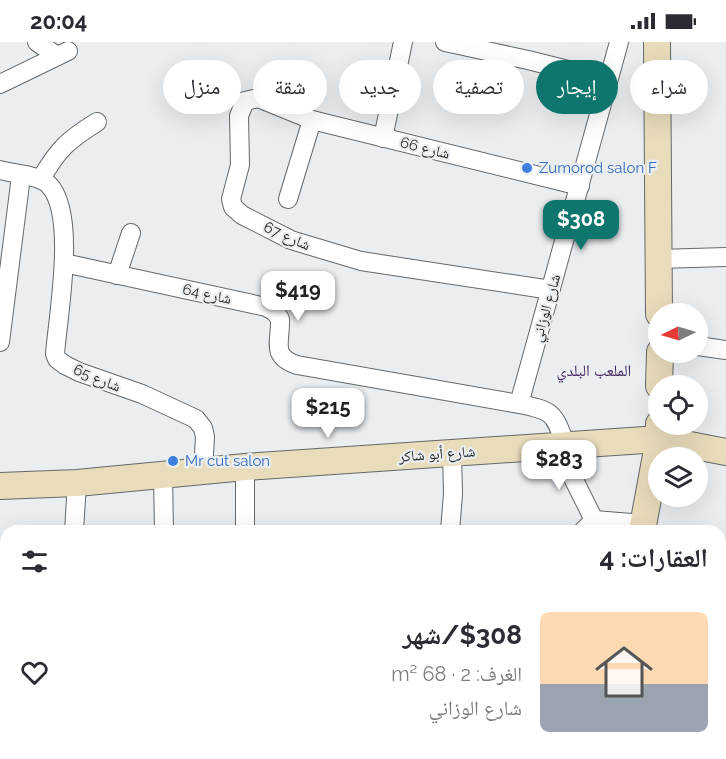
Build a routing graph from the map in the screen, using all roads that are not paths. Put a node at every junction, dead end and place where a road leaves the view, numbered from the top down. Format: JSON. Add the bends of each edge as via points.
{"nodes":[{"id":1,"x":37,"y":42,"type":"edge"},
{"id":2,"x":403,"y":42,"type":"edge"},
{"id":3,"x":444,"y":42,"type":"edge"},
{"id":4,"x":619,"y":42,"type":"edge"},
{"id":5,"x":657,"y":42,"type":"edge"},
{"id":6,"x":614,"y":60,"type":"edge"},
{"id":7,"x":536,"y":62,"type":"edge"},
{"id":8,"x":0,"y":84,"type":"edge"},
{"id":9,"x":253,"y":98,"type":"edge"},
{"id":10,"x":298,"y":114,"type":"edge"},
{"id":11,"x":599,"y":114,"type":"edge"},
{"id":12,"x":312,"y":120,"type":"junction"},
{"id":13,"x":97,"y":122,"type":"dead end"},
{"id":14,"x":383,"y":138,"type":"junction"},
{"id":15,"x":0,"y":171,"type":"edge"},
{"id":16,"x":21,"y":176,"type":"junction"},
{"id":17,"x":41,"y":179,"type":"junction"},
{"id":18,"x":580,"y":186,"type":"junction"},
{"id":19,"x":288,"y":199,"type":"dead end"},
{"id":20,"x":131,"y":233,"type":"dead end"},
{"id":21,"x":726,"y":257,"type":"edge"},
{"id":22,"x":658,"y":260,"type":"junction"},
{"id":23,"x":64,"y":263,"type":"junction"},
{"id":24,"x":117,"y":275,"type":"junction"},
{"id":25,"x":551,"y":290,"type":"junction"},
{"id":26,"x":659,"y":303,"type":"edge"},
{"id":27,"x":0,"y":342,"type":"edge"},
{"id":28,"x":708,"y":347,"type":"edge"},
{"id":29,"x":726,"y":350,"type":"edge"},
{"id":30,"x":519,"y":404,"type":"junction"},
{"id":31,"x":648,"y":433,"type":"edge"},
{"id":32,"x":658,"y":435,"type":"edge"},
{"id":33,"x":669,"y":435,"type":"edge"},
{"id":34,"x":561,"y":445,"type":"junction"},
{"id":35,"x":726,"y":452,"type":"edge"},
{"id":36,"x":452,"y":453,"type":"junction"},
{"id":37,"x":244,"y":466,"type":"junction"},
{"id":38,"x":203,"y":470,"type":"junction"},
{"id":39,"x":163,"y":475,"type":"junction"},
{"id":40,"x":77,"y":483,"type":"junction"},
{"id":41,"x":0,"y":486,"type":"edge"},
{"id":42,"x":74,"y":525,"type":"edge"},
{"id":43,"x":164,"y":525,"type":"edge"},
{"id":44,"x":244,"y":525,"type":"edge"},
{"id":45,"x":450,"y":525,"type":"edge"},
{"id":46,"x":588,"y":525,"type":"edge"},
{"id":47,"x":643,"y":525,"type":"edge"}],
"edges":[{"from":1,"to":8,"type":"street","via":[[63,53]]},
{"from":2,"to":14,"type":"street"},
{"from":3,"to":7,"type":"street"},
{"from":4,"to":6,"type":"street","name":"شارع الوزاني"},
{"from":5,"to":22,"type":"street"},
{"from":9,"to":25,"type":"street","name":"شارع 67","via":[[245,101],[239,116],[240,165],[231,199],[242,215],[291,240],[361,261]]},
{"from":10,"to":12,"type":"street","name":"شارع 66"},
{"from":11,"to":18,"type":"street","name":"شارع الوزاني"},
{"from":12,"to":14,"type":"street","name":"شارع 66"},
{"from":12,"to":19,"type":"street"},
{"from":13,"to":17,"type":"street","via":[[60,149]]},
{"from":14,"to":18,"type":"street","name":"شارع 66"},
{"from":15,"to":16,"type":"street"},
{"from":16,"to":17,"type":"street"},
{"from":16,"to":27,"type":"street"},
{"from":17,"to":23,"type":"street","name":"شارع 65","via":[[50,186],[61,216]]},
{"from":18,"to":25,"type":"street","name":"شارع الوزاني"},
{"from":20,"to":24,"type":"street"},
{"from":21,"to":22,"type":"street"},
{"from":22,"to":26,"type":"street"},
{"from":23,"to":24,"type":"street","name":"شارع 64"},
{"from":23,"to":38,"type":"street","name":"شارع 65","via":[[54,354],[57,359],[79,372],[196,419],[205,437]]},
{"from":24,"to":30,"type":"street","name":"شارع 64","via":[[266,306],[280,319],[281,357],[297,365]]},
{"from":25,"to":30,"type":"street","name":"شارع الوزاني"},
{"from":28,"to":29,"type":"street"},
{"from":30,"to":34,"type":"street","via":[[547,410],[554,416]]},
{"from":31,"to":34,"type":"street","name":"شارع أبو شاكر"},
{"from":32,"to":47,"type":"street"},
{"from":33,"to":35,"type":"street","name":"شارع أبو شاكر"},
{"from":34,"to":36,"type":"street","name":"شارع أبو شاكر"},
{"from":34,"to":46,"type":"street"},
{"from":36,"to":37,"type":"street","name":"شارع أبو شاكر"},
{"from":36,"to":45,"type":"street"},
{"from":37,"to":38,"type":"street","name":"شارع أبو شاكر"},
{"from":37,"to":44,"type":"street"},
{"from":38,"to":39,"type":"street","name":"شارع أبو شاكر"},
{"from":39,"to":40,"type":"street","name":"شارع أبو شاكر"},
{"from":39,"to":43,"type":"street"},
{"from":40,"to":41,"type":"street","name":"شارع أبو شاكر"},
{"from":40,"to":42,"type":"street"}]}
